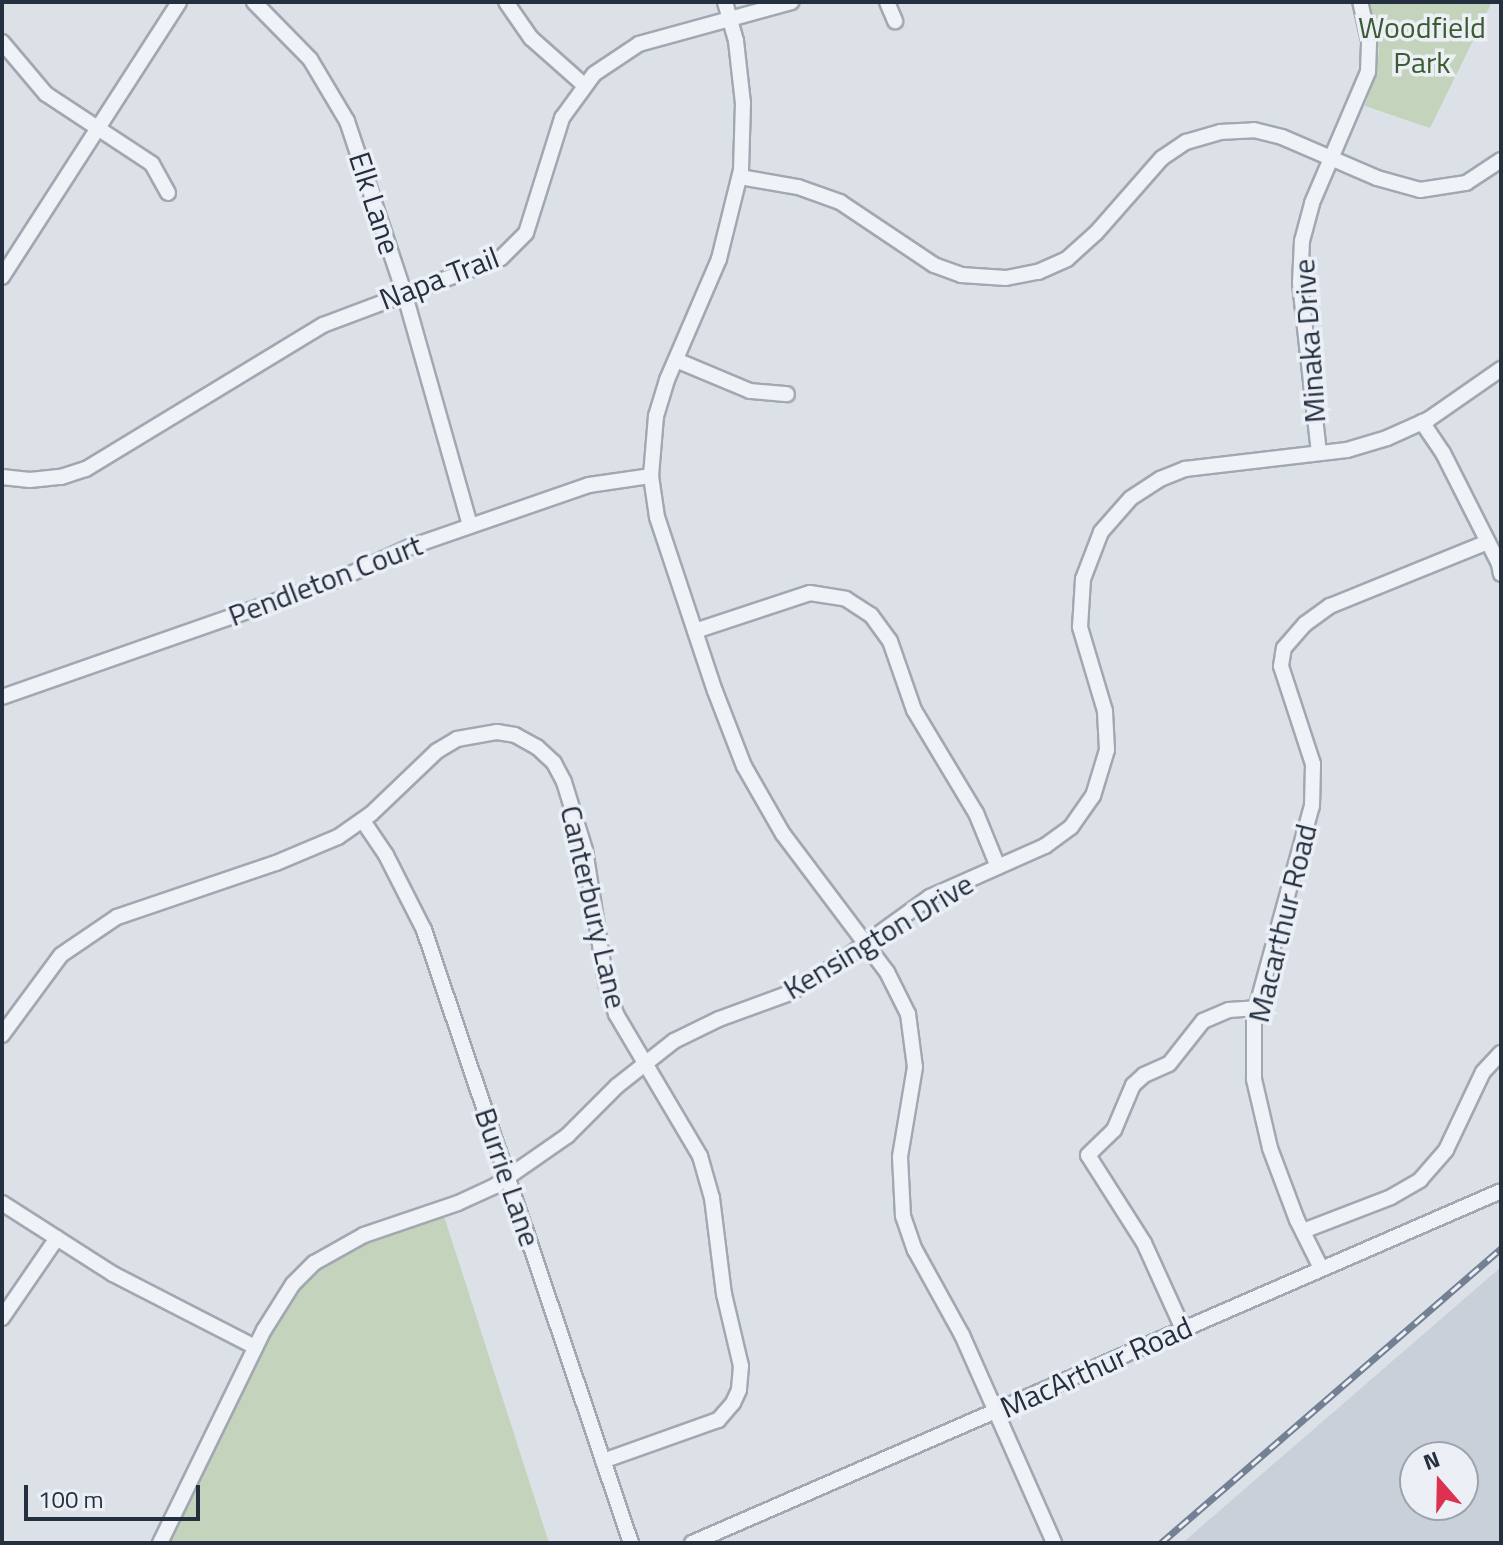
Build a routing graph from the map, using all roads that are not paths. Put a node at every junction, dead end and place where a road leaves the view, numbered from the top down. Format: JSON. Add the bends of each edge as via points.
{"nodes":[{"id":1,"x":179,"y":2,"type":"edge"},
{"id":2,"x":254,"y":2,"type":"edge"},
{"id":3,"x":506,"y":2,"type":"edge"},
{"id":4,"x":725,"y":2,"type":"edge"},
{"id":5,"x":791,"y":2,"type":"edge"},
{"id":6,"x":887,"y":2,"type":"edge"},
{"id":7,"x":1365,"y":4,"type":"edge"},
{"id":8,"x":730,"y":18,"type":"junction"},
{"id":9,"x":895,"y":21,"type":"dead end"},
{"id":10,"x":2,"y":42,"type":"edge"},
{"id":11,"x":584,"y":85,"type":"junction"},
{"id":12,"x":98,"y":130,"type":"junction"},
{"id":13,"x":1332,"y":158,"type":"junction"},
{"id":14,"x":1501,"y":160,"type":"edge"},
{"id":15,"x":740,"y":177,"type":"junction"},
{"id":16,"x":168,"y":193,"type":"dead end"},
{"id":17,"x":7,"y":258,"type":"edge"},
{"id":18,"x":2,"y":277,"type":"edge"},
{"id":19,"x":404,"y":292,"type":"junction"},
{"id":20,"x":676,"y":360,"type":"junction"},
{"id":21,"x":1501,"y":369,"type":"edge"},
{"id":22,"x":787,"y":394,"type":"dead end"},
{"id":23,"x":1422,"y":422,"type":"junction"},
{"id":24,"x":1319,"y":453,"type":"junction"},
{"id":25,"x":651,"y":476,"type":"junction"},
{"id":26,"x":2,"y":477,"type":"edge"},
{"id":27,"x":470,"y":525,"type":"junction"},
{"id":28,"x":1488,"y":542,"type":"junction"},
{"id":29,"x":1501,"y":574,"type":"edge"},
{"id":30,"x":695,"y":631,"type":"junction"},
{"id":31,"x":2,"y":697,"type":"edge"},
{"id":32,"x":363,"y":821,"type":"junction"},
{"id":33,"x":998,"y":867,"type":"junction"},
{"id":34,"x":865,"y":942,"type":"junction"},
{"id":35,"x":1256,"y":1008,"type":"junction"},
{"id":36,"x":2,"y":1035,"type":"edge"},
{"id":37,"x":1501,"y":1053,"type":"edge"},
{"id":38,"x":644,"y":1063,"type":"junction"},
{"id":39,"x":508,"y":1178,"type":"junction"},
{"id":40,"x":1501,"y":1191,"type":"edge"},
{"id":41,"x":2,"y":1203,"type":"edge"},
{"id":42,"x":1303,"y":1231,"type":"junction"},
{"id":43,"x":57,"y":1238,"type":"junction"},
{"id":44,"x":1321,"y":1268,"type":"junction"},
{"id":45,"x":2,"y":1318,"type":"edge"},
{"id":46,"x":1183,"y":1329,"type":"junction"},
{"id":47,"x":255,"y":1347,"type":"junction"},
{"id":48,"x":997,"y":1410,"type":"junction"},
{"id":49,"x":603,"y":1461,"type":"junction"},
{"id":50,"x":160,"y":1543,"type":"edge"},
{"id":51,"x":631,"y":1543,"type":"edge"},
{"id":52,"x":692,"y":1543,"type":"edge"},
{"id":53,"x":1054,"y":1543,"type":"edge"}],
"edges":[{"from":1,"to":12,"type":"street"},
{"from":2,"to":19,"type":"street","name":"Elk Lane","via":[[310,59],[338,100]]},
{"from":3,"to":11,"type":"street","via":[[545,54]]},
{"from":4,"to":8,"type":"street"},
{"from":5,"to":8,"type":"street","name":"Napa Trail"},
{"from":6,"to":9,"type":"street"},
{"from":7,"to":13,"type":"street","name":"Minaka Drive","via":[[1368,72]]},
{"from":8,"to":11,"type":"street","name":"Napa Trail","via":[[639,44],[611,59]]},
{"from":8,"to":15,"type":"street","via":[[743,103]]},
{"from":10,"to":12,"type":"street","via":[[46,94]]},
{"from":11,"to":19,"type":"street","name":"Napa Trail","via":[[562,118],[530,225],[515,247],[480,268]]},
{"from":12,"to":16,"type":"street","via":[[152,164]]},
{"from":12,"to":17,"type":"street"},
{"from":13,"to":14,"type":"street","via":[[1386,182],[1420,190],[1466,183]]},
{"from":13,"to":15,"type":"street","via":[[1267,132],[1235,130],[1200,137],[1162,158],[1067,259],[1006,278],[961,275],[934,265],[840,202],[798,187]]},
{"from":13,"to":24,"type":"street","name":"Minaka Drive","via":[[1307,220],[1300,265]]},
{"from":15,"to":20,"type":"street","via":[[719,259]]},
{"from":17,"to":18,"type":"street"},
{"from":19,"to":26,"type":"street","name":"Napa Trail","via":[[323,325],[86,469],[30,480]]},
{"from":19,"to":27,"type":"street","name":"Elk Lane"},
{"from":20,"to":22,"type":"street","via":[[750,391]]},
{"from":20,"to":25,"type":"street","via":[[656,416]]},
{"from":21,"to":23,"type":"street","name":"Kensington Drive"},
{"from":23,"to":24,"type":"street","name":"Kensington Drive","via":[[1368,445]]},
{"from":23,"to":28,"type":"street"},
{"from":24,"to":33,"type":"street","name":"Kensington Drive","via":[[1185,469],[1146,487],[1110,519],[1087,563],[1080,608],[1084,646],[1105,711],[1105,766],[1089,804],[1071,827],[1045,846]]},
{"from":25,"to":27,"type":"street","name":"Pendleton Court","via":[[589,485]]},
{"from":25,"to":30,"type":"street","via":[[657,517]]},
{"from":27,"to":31,"type":"street","name":"Pendleton Court","via":[[337,580]]},
{"from":28,"to":29,"type":"street"},
{"from":28,"to":35,"type":"street","name":"Macarthur Road","via":[[1330,606],[1284,648],[1281,666],[1313,764],[1312,806]]},
{"from":30,"to":33,"type":"street","via":[[810,593],[846,599],[871,615],[890,641],[914,710],[976,813]]},
{"from":30,"to":34,"type":"street","via":[[732,738],[760,797]]},
{"from":32,"to":36,"type":"street","name":"Canterbury Lane","via":[[276,863],[108,922],[61,955]]},
{"from":32,"to":38,"type":"street","name":"Canterbury Lane","via":[[437,751],[457,739],[497,732],[527,741],[546,754],[564,782],[585,850],[610,998]]},
{"from":32,"to":39,"type":"street","name":"Burrie Lane","via":[[424,930]]},
{"from":33,"to":34,"type":"street","name":"Kensington Drive","via":[[930,897]]},
{"from":34,"to":38,"type":"street","name":"Kensington Drive","via":[[790,993],[691,1032]]},
{"from":34,"to":48,"type":"street","via":[[899,993],[913,1041],[914,1079],[900,1157],[903,1216],[915,1250]]},
{"from":35,"to":42,"type":"street","name":"Macarthur Road","via":[[1254,1079],[1270,1148]]},
{"from":35,"to":46,"type":"street","via":[[1229,1010],[1203,1021],[1169,1064],[1133,1085],[1114,1130],[1088,1155],[1144,1243]]},
{"from":37,"to":42,"type":"street","via":[[1483,1072],[1446,1150],[1420,1180]]},
{"from":38,"to":39,"type":"street","name":"Kensington Drive","via":[[567,1136]]},
{"from":38,"to":49,"type":"street","name":"Canterbury Lane","via":[[692,1139],[709,1184],[741,1376],[733,1403],[718,1420]]},
{"from":39,"to":47,"type":"street","name":"Kensington Drive","via":[[330,1252],[293,1284]]},
{"from":39,"to":49,"type":"street","name":"Burrie Lane"},
{"from":40,"to":44,"type":"street","name":"MacArthur Road"},
{"from":41,"to":43,"type":"street"},
{"from":42,"to":44,"type":"street","name":"Macarthur Road"},
{"from":43,"to":45,"type":"street"},
{"from":43,"to":47,"type":"street","via":[[150,1295]]},
{"from":44,"to":46,"type":"street","name":"MacArthur Road"},
{"from":46,"to":48,"type":"street","name":"MacArthur Road"},
{"from":47,"to":50,"type":"street","name":"Kensington Drive"},
{"from":48,"to":52,"type":"street","name":"MacArthur Road"},
{"from":48,"to":53,"type":"street"},
{"from":49,"to":51,"type":"street","name":"Burrie Lane"}]}
